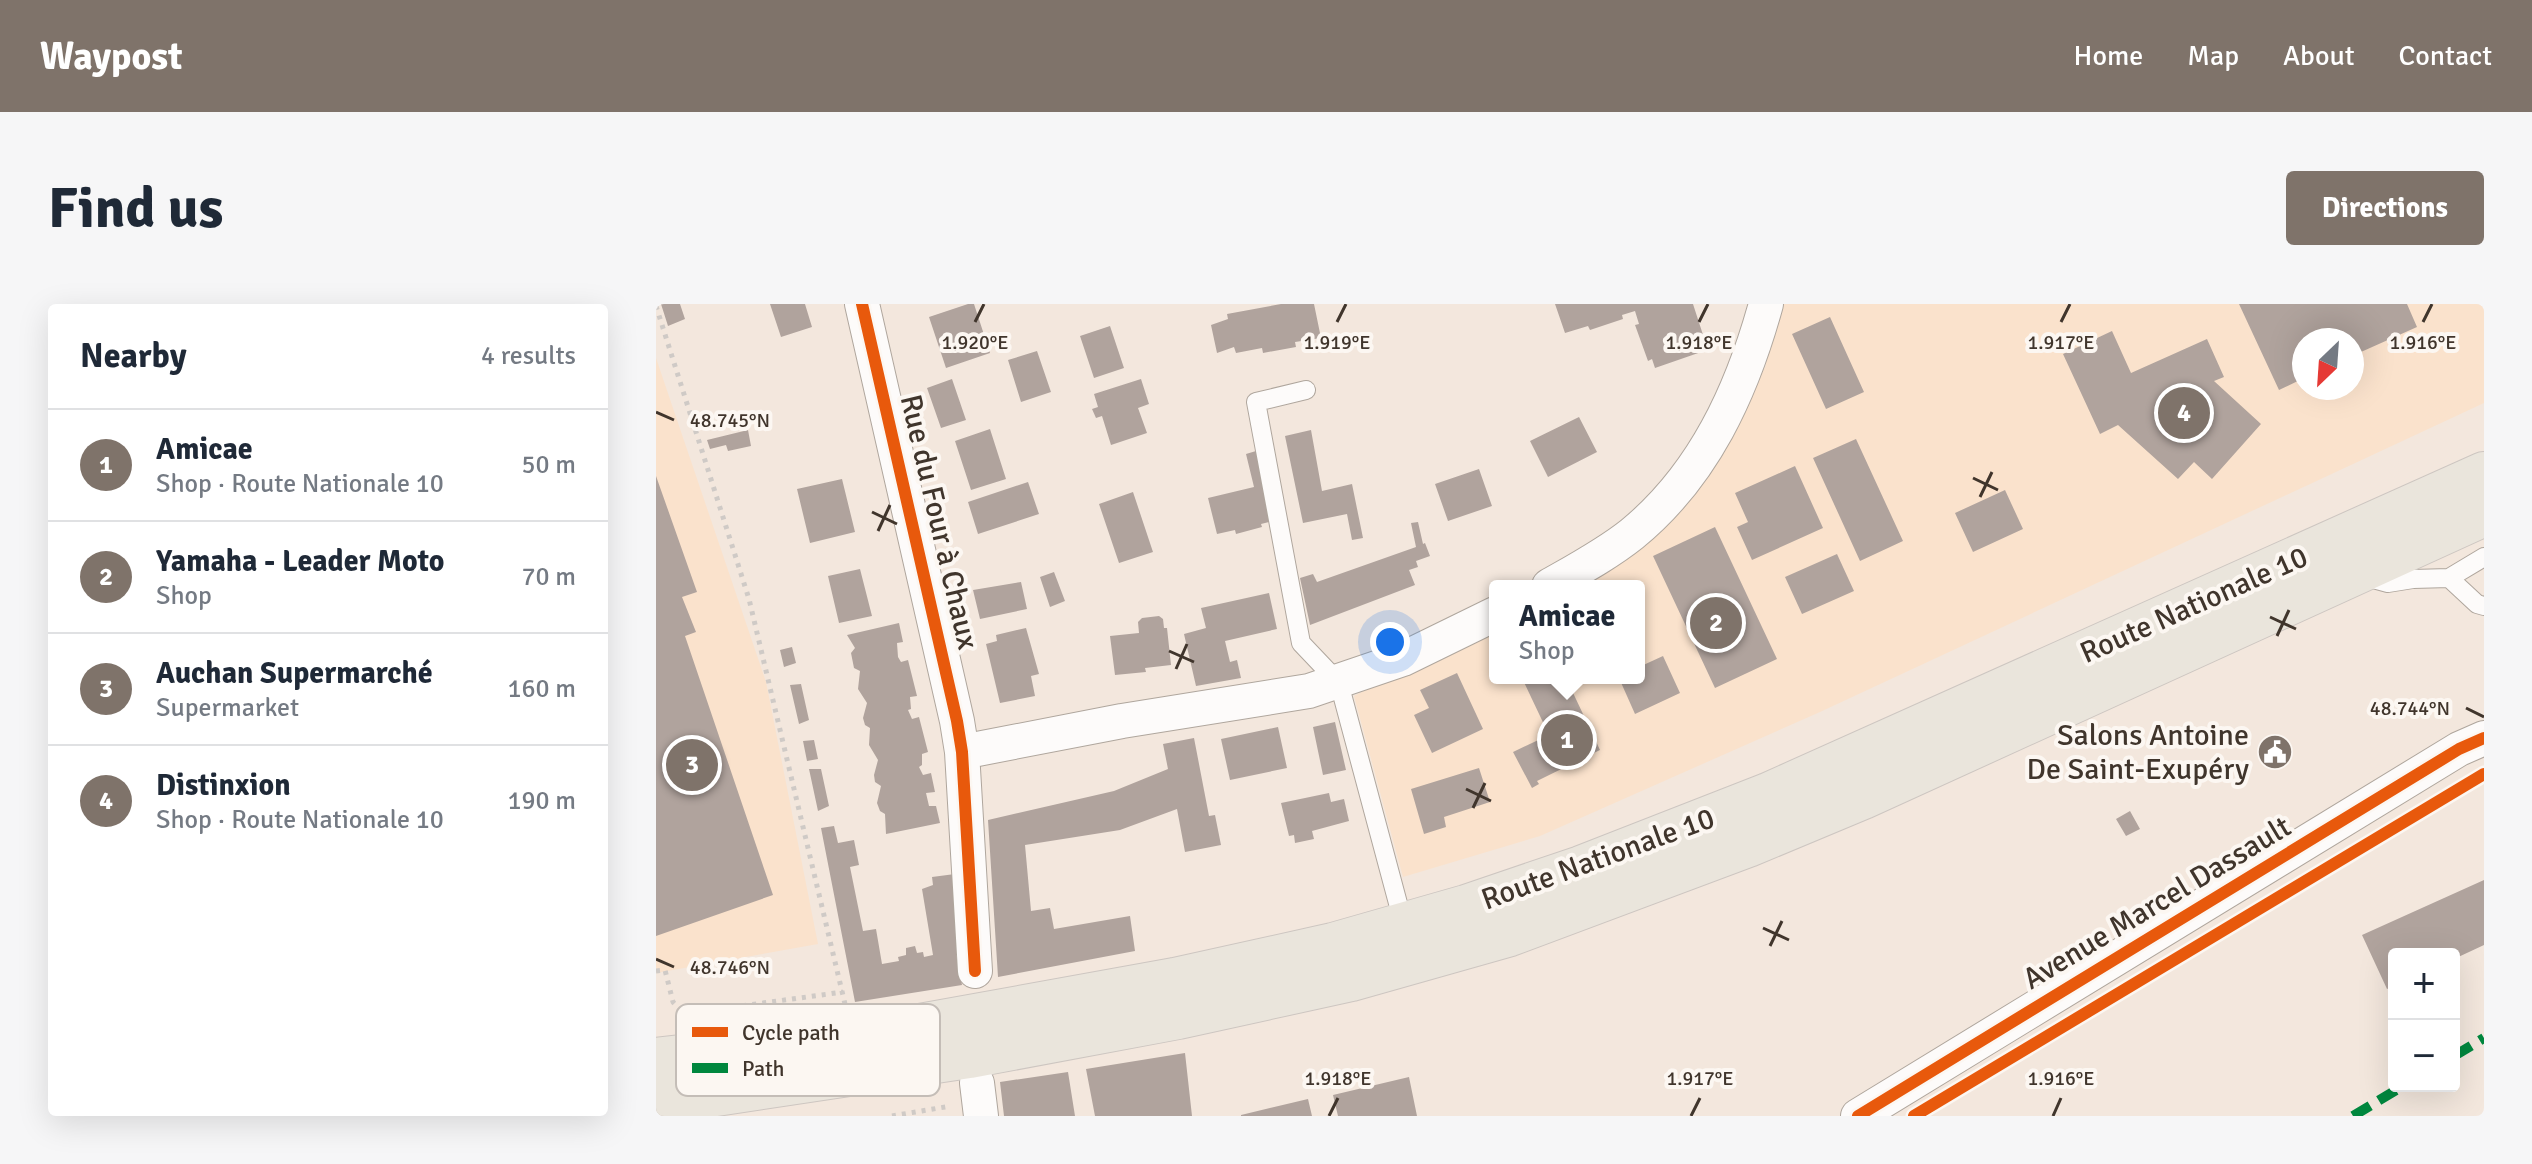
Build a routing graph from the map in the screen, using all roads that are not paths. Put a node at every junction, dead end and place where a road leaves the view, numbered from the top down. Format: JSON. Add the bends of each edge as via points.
{"nodes":[{"id":1,"x":862,"y":304,"type":"edge"},
{"id":2,"x":1766,"y":304,"type":"edge"},
{"id":3,"x":1306,"y":390,"type":"dead end"},
{"id":4,"x":2484,"y":474,"type":"edge"},
{"id":5,"x":2484,"y":514,"type":"edge"},
{"id":6,"x":2484,"y":557,"type":"edge"},
{"id":7,"x":2355,"y":573,"type":"junction"},
{"id":8,"x":2449,"y":578,"type":"junction"},
{"id":9,"x":1559,"y":580,"type":"edge"},
{"id":10,"x":2484,"y":606,"type":"edge"},
{"id":11,"x":1489,"y":617,"type":"edge"},
{"id":12,"x":1339,"y":683,"type":"junction"},
{"id":13,"x":2484,"y":738,"type":"edge"},
{"id":14,"x":962,"y":752,"type":"junction"},
{"id":15,"x":1399,"y":907,"type":"dead end"},
{"id":16,"x":975,"y":971,"type":"dead end"},
{"id":17,"x":940,"y":1022,"type":"edge"},
{"id":18,"x":676,"y":1058,"type":"edge"},
{"id":19,"x":656,"y":1060,"type":"edge"},
{"id":20,"x":940,"y":1060,"type":"edge"},
{"id":21,"x":703,"y":1096,"type":"edge"},
{"id":22,"x":656,"y":1103,"type":"edge"},
{"id":23,"x":1858,"y":1116,"type":"edge"}],
"edges":[{"from":1,"to":14,"type":"street","name":"Rue du Four à Chaux"},
{"from":2,"to":9,"type":"street","via":[[1737,392],[1698,464],[1631,535]]},
{"from":3,"to":12,"type":"lane","via":[[1256,402],[1301,643]]},
{"from":4,"to":17,"type":"main road","name":"Route Nationale 10","via":[[1768,795],[1581,868],[1333,945]]},
{"from":5,"to":7,"type":"main road","name":"Route Nationale 10"},
{"from":6,"to":8,"type":"lane"},
{"from":7,"to":8,"type":"lane","via":[[2388,583]]},
{"from":7,"to":20,"type":"main road","name":"Route Nationale 10","via":[[1863,797],[1637,888],[1481,942],[1351,979],[1178,1017]]},
{"from":8,"to":10,"type":"lane"},
{"from":11,"to":12,"type":"street"},
{"from":12,"to":14,"type":"street"},
{"from":12,"to":15,"type":"lane"},
{"from":13,"to":23,"type":"street","name":"Avenue Marcel Dassault"},
{"from":14,"to":16,"type":"street","name":"Rue du Four à Chaux"},
{"from":18,"to":19,"type":"main road","name":"Route Nationale 10"},
{"from":21,"to":22,"type":"main road","name":"Route Nationale 10"}]}
